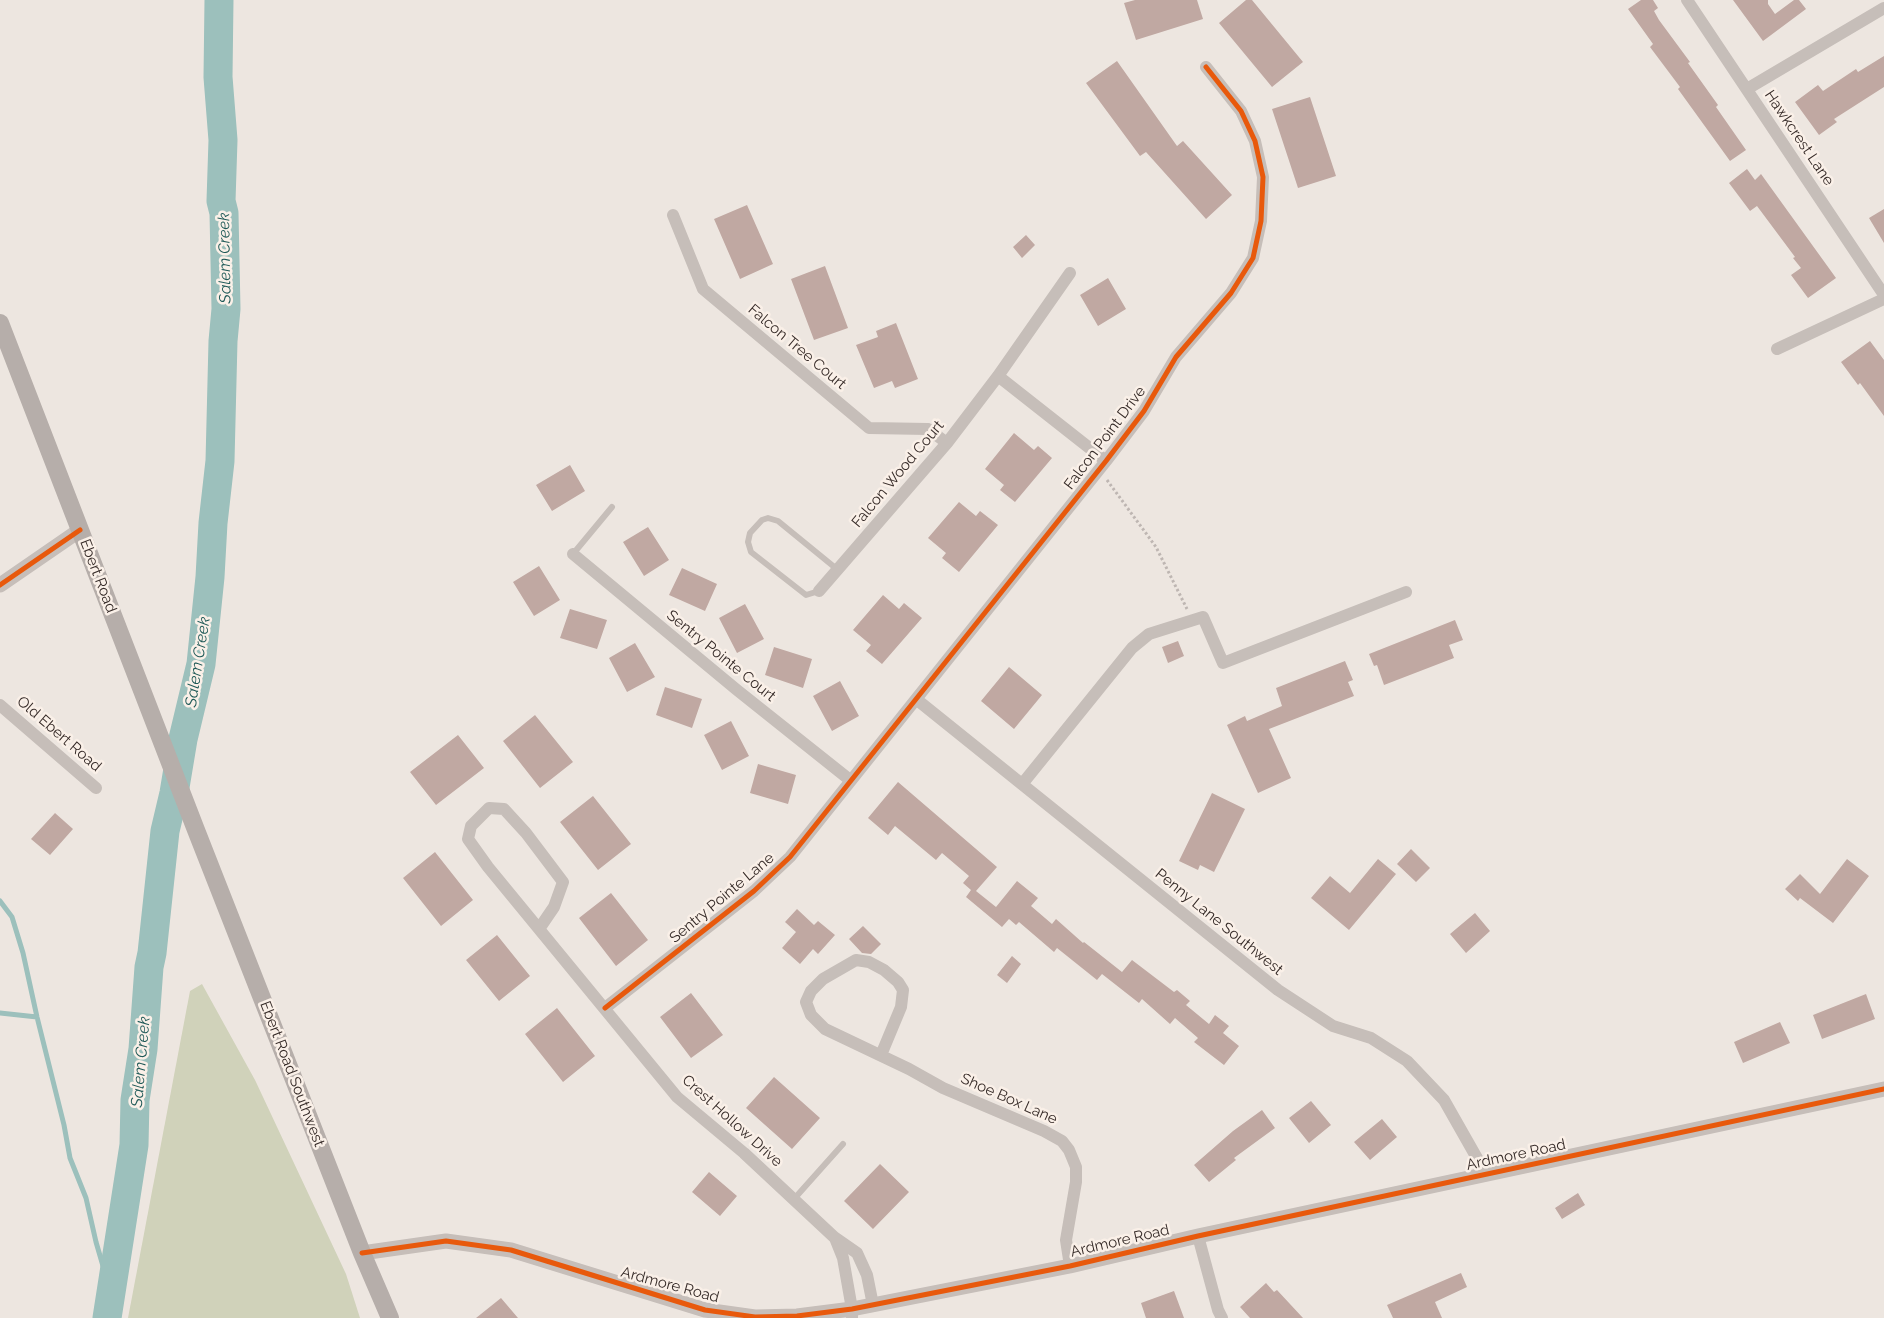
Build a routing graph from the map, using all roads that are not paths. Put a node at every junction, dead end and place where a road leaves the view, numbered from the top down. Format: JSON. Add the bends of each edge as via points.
{"nodes":[{"id":1,"x":1687,"y":0,"type":"edge"},
{"id":2,"x":1884,"y":8,"type":"edge"},
{"id":3,"x":1206,"y":66,"type":"dead end"},
{"id":4,"x":1746,"y":89,"type":"junction"},
{"id":5,"x":673,"y":215,"type":"dead end"},
{"id":6,"x":1070,"y":273,"type":"dead end"},
{"id":7,"x":1884,"y":295,"type":"edge"},
{"id":8,"x":1884,"y":299,"type":"edge"},
{"id":9,"x":0,"y":322,"type":"edge"},
{"id":10,"x":1777,"y":350,"type":"dead end"},
{"id":11,"x":998,"y":376,"type":"junction"},
{"id":12,"x":947,"y":443,"type":"junction"},
{"id":13,"x":1102,"y":465,"type":"junction"},
{"id":14,"x":612,"y":507,"type":"dead end"},
{"id":15,"x":80,"y":530,"type":"junction"},
{"id":16,"x":573,"y":554,"type":"joint"},
{"id":17,"x":838,"y":570,"type":"junction"},
{"id":18,"x":0,"y":585,"type":"edge"},
{"id":19,"x":819,"y":591,"type":"joint"},
{"id":20,"x":1406,"y":592,"type":"dead end"},
{"id":21,"x":916,"y":699,"type":"junction"},
{"id":22,"x":0,"y":705,"type":"edge"},
{"id":23,"x":850,"y":780,"type":"junction"},
{"id":24,"x":1023,"y":783,"type":"junction"},
{"id":25,"x":96,"y":788,"type":"dead end"},
{"id":26,"x":196,"y":830,"type":"joint"},
{"id":27,"x":539,"y":928,"type":"junction"},
{"id":28,"x":605,"y":1008,"type":"junction"},
{"id":29,"x":881,"y":1055,"type":"junction"},
{"id":30,"x":1884,"y":1089,"type":"edge"},
{"id":31,"x":843,"y":1144,"type":"dead end"},
{"id":32,"x":1486,"y":1174,"type":"junction"},
{"id":33,"x":794,"y":1199,"type":"junction"},
{"id":34,"x":1198,"y":1236,"type":"junction"},
{"id":35,"x":834,"y":1237,"type":"junction"},
{"id":36,"x":362,"y":1253,"type":"junction"},
{"id":37,"x":1070,"y":1266,"type":"junction"},
{"id":38,"x":873,"y":1305,"type":"junction"},
{"id":39,"x":852,"y":1314,"type":"edge"},
{"id":40,"x":390,"y":1318,"type":"edge"},
{"id":41,"x":1222,"y":1318,"type":"edge"}],
"edges":[{"from":1,"to":4,"type":"street","name":"Hawkcrest Lane"},
{"from":2,"to":4,"type":"street"},
{"from":3,"to":13,"type":"street","name":"Falcon Point Drive","via":[[1241,111],[1259,159],[1263,177],[1261,221],[1253,258],[1231,293],[1176,357],[1144,411]]},
{"from":4,"to":7,"type":"street","name":"Hawkcrest Lane"},
{"from":5,"to":12,"type":"street","name":"Falcon Tree Court","via":[[703,289],[868,428],[928,429]]},
{"from":6,"to":11,"type":"street","name":"Falcon Wood Court"},
{"from":8,"to":10,"type":"street"},
{"from":9,"to":15,"type":"main road","name":"Ebert Road"},
{"from":11,"to":12,"type":"street","name":"Falcon Wood Court"},
{"from":11,"to":13,"type":"street"},
{"from":12,"to":17,"type":"street","name":"Falcon Wood Court"},
{"from":13,"to":21,"type":"street","name":"Falcon Point Drive"},
{"from":14,"to":16,"type":"lane"},
{"from":15,"to":18,"type":"street"},
{"from":15,"to":26,"type":"main road","name":"Ebert Road"},
{"from":16,"to":23,"type":"street","name":"Sentry Pointe Court"},
{"from":17,"to":19,"type":"street","name":"Falcon Wood Court"},
{"from":17,"to":19,"type":"lane","via":[[778,520],[762,520],[750,533],[751,552],[806,594]]},
{"from":20,"to":24,"type":"street","via":[[1223,663],[1202,617],[1149,634],[1132,648]]},
{"from":21,"to":23,"type":"street","name":"Sentry Pointe Lane"},
{"from":21,"to":24,"type":"street","name":"Penny Lane Southwest"},
{"from":22,"to":25,"type":"street","name":"Old Ebert Road"},
{"from":23,"to":28,"type":"street","name":"Sentry Pointe Lane","via":[[790,857],[754,891]]},
{"from":24,"to":32,"type":"street","name":"Penny Lane Southwest","via":[[1278,990],[1333,1026],[1371,1038],[1407,1061],[1444,1100]]},
{"from":26,"to":36,"type":"main road","name":"Ebert Road Southwest"},
{"from":27,"to":27,"type":"street","name":"Crest Hollow Drive","via":[[468,839],[470,826],[488,808],[504,809],[564,882],[554,907]]},
{"from":27,"to":28,"type":"street","name":"Crest Hollow Drive"},
{"from":28,"to":33,"type":"street","name":"Crest Hollow Drive","via":[[677,1097]]},
{"from":29,"to":29,"type":"street","name":"Shoe Box Lane","via":[[825,1029],[811,1015],[806,1002],[811,991],[823,979],[856,960],[884,970],[903,990],[900,1007]]},
{"from":29,"to":37,"type":"street","name":"Shoe Box Lane","via":[[943,1088],[1062,1141],[1076,1167],[1066,1240]]},
{"from":30,"to":32,"type":"street","name":"Ardmore Road"},
{"from":31,"to":33,"type":"lane"},
{"from":32,"to":34,"type":"street","name":"Ardmore Road"},
{"from":33,"to":35,"type":"street","name":"Crest Hollow Drive"},
{"from":34,"to":37,"type":"street","name":"Ardmore Road"},
{"from":34,"to":41,"type":"street"},
{"from":35,"to":38,"type":"street","name":"Crest Hollow Drive","via":[[857,1253],[867,1275]]},
{"from":35,"to":39,"type":"street","name":"Crest Hollow Drive","via":[[843,1258]]},
{"from":36,"to":39,"type":"street","name":"Ardmore Road","via":[[446,1241],[511,1250],[704,1310],[755,1317]]},
{"from":36,"to":40,"type":"main road","name":"Ebert Road Southwest"},
{"from":37,"to":38,"type":"street","name":"Ardmore Road"},
{"from":38,"to":39,"type":"street","name":"Ardmore Road"}]}
